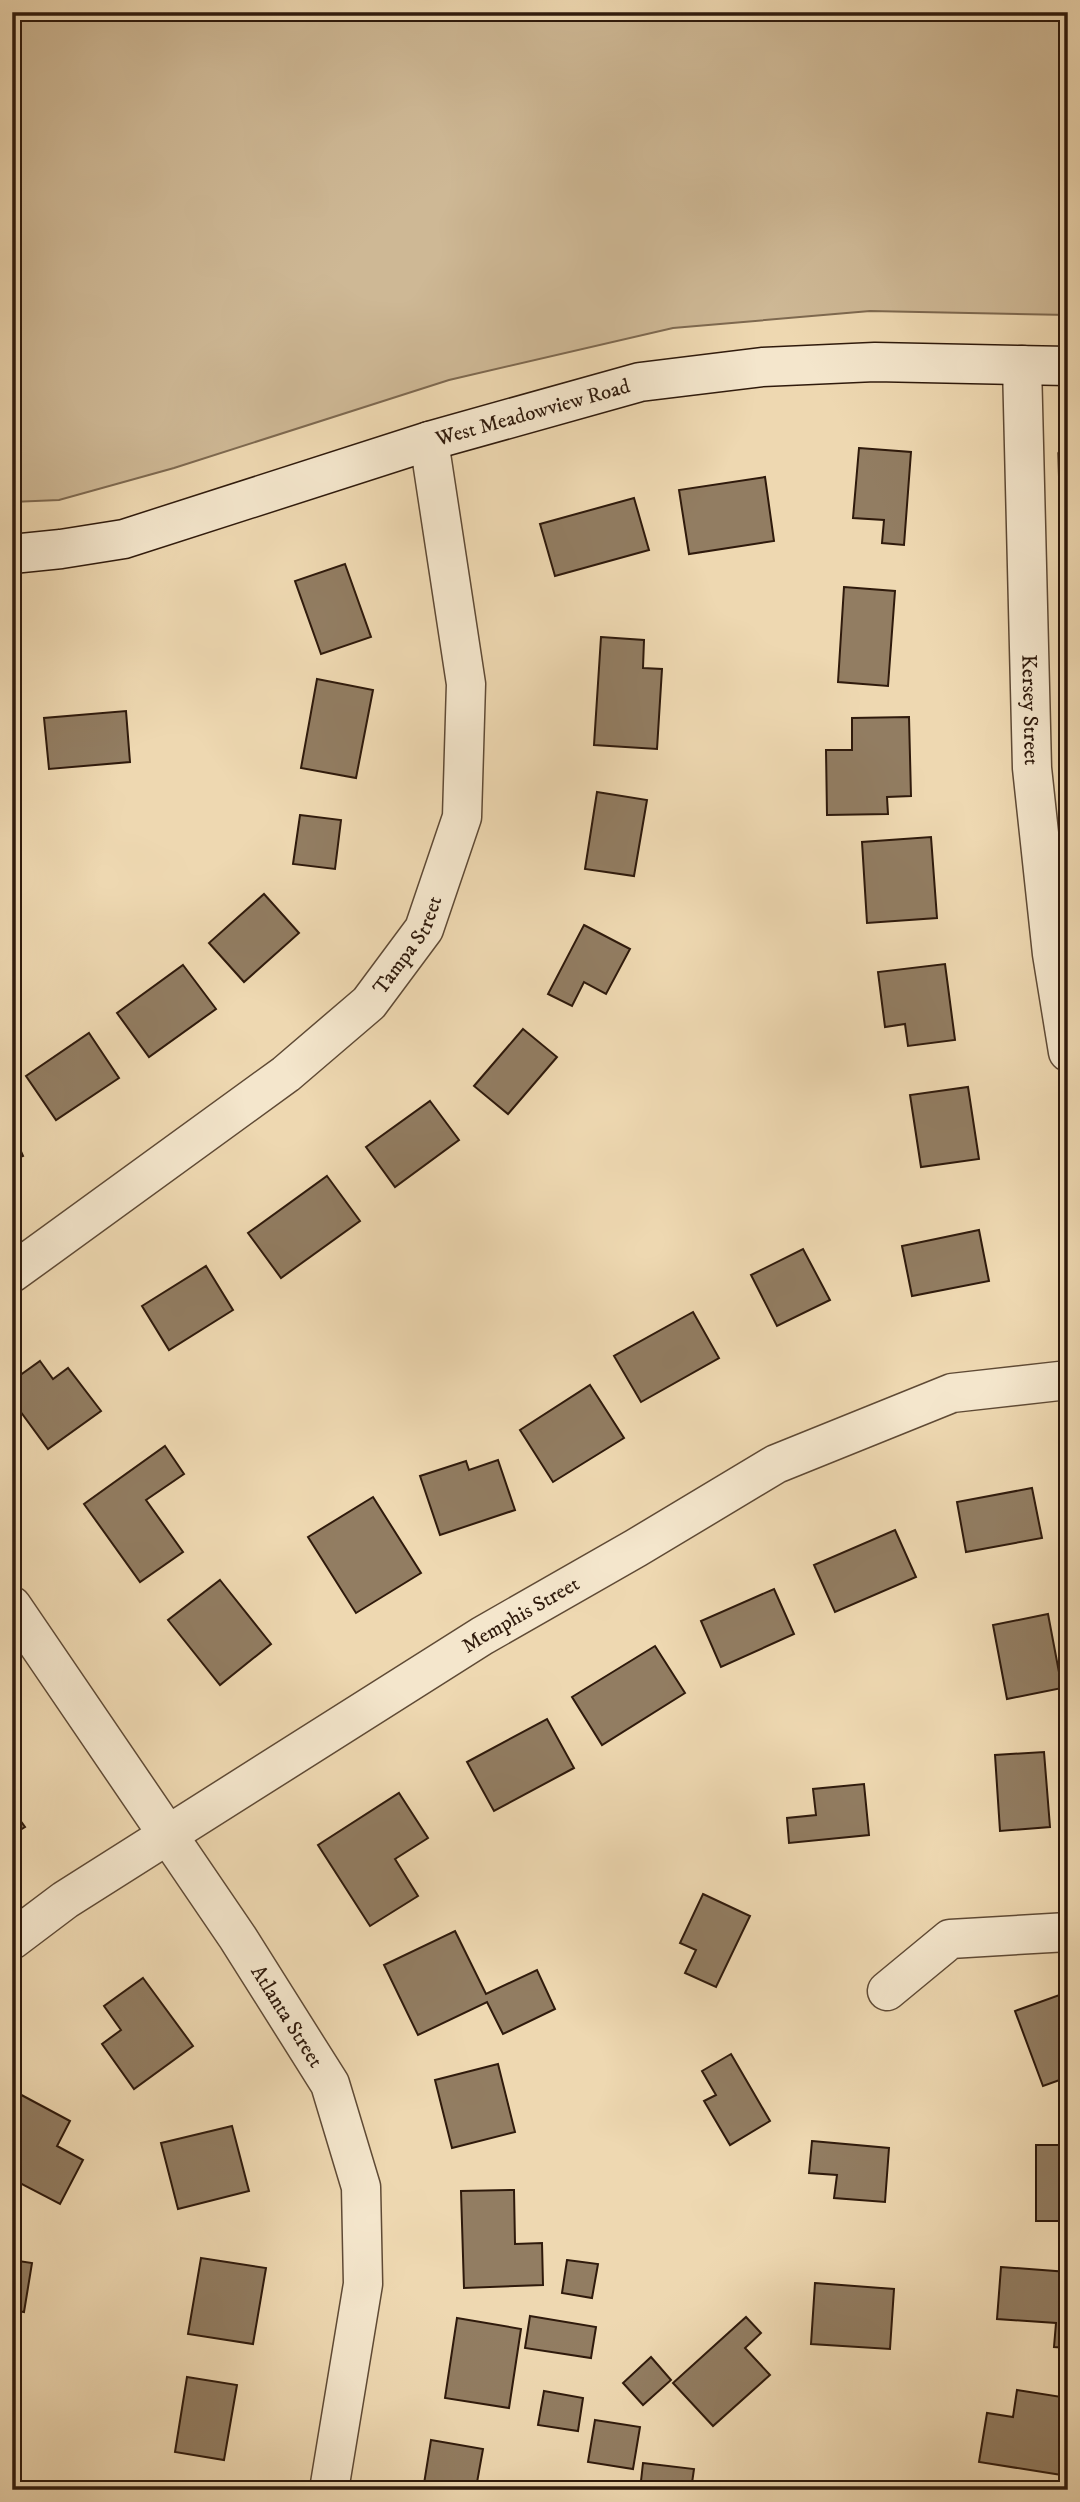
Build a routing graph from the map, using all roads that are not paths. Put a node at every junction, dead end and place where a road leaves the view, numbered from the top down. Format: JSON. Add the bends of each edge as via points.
{"nodes":[{"id":1,"x":1022,"y":365,"type":"junction"},
{"id":2,"x":1068,"y":366,"type":"edge"},
{"id":3,"x":429,"y":441,"type":"junction"},
{"id":4,"x":12,"y":554,"type":"edge"},
{"id":5,"x":1068,"y":1052,"type":"edge"},
{"id":6,"x":12,"y":1273,"type":"edge"},
{"id":7,"x":1068,"y":1380,"type":"edge"},
{"id":8,"x":12,"y":1606,"type":"edge"},
{"id":9,"x":167,"y":1834,"type":"junction"},
{"id":10,"x":1068,"y":1932,"type":"edge"},
{"id":11,"x":12,"y":1940,"type":"edge"},
{"id":12,"x":887,"y":1991,"type":"dead end"},
{"id":13,"x":329,"y":2490,"type":"edge"}],
"edges":[{"from":1,"to":2,"type":"street","name":"West Meadowview Road"},
{"from":1,"to":3,"type":"street","name":"West Meadowview Road","via":[[762,367],[640,382]]},
{"from":1,"to":5,"type":"street","name":"Kersey Street","via":[[1032,768],[1052,954]]},
{"from":3,"to":4,"type":"street","name":"West Meadowview Road","via":[[124,539]]},
{"from":3,"to":6,"type":"street","name":"Tampa Street","via":[[466,684],[462,817],[424,929],[369,1003],[286,1074]]},
{"from":7,"to":9,"type":"street","name":"Memphis Street","via":[[952,1393],[776,1464],[482,1636]]},
{"from":8,"to":9,"type":"street","name":"Atlanta Street"},
{"from":9,"to":11,"type":"street","name":"Memphis Street","via":[[65,1899]]},
{"from":9,"to":13,"type":"street","name":"Atlanta Street","via":[[330,2084],[361,2187],[363,2284]]},
{"from":10,"to":12,"type":"street","via":[[950,1938]]}]}
